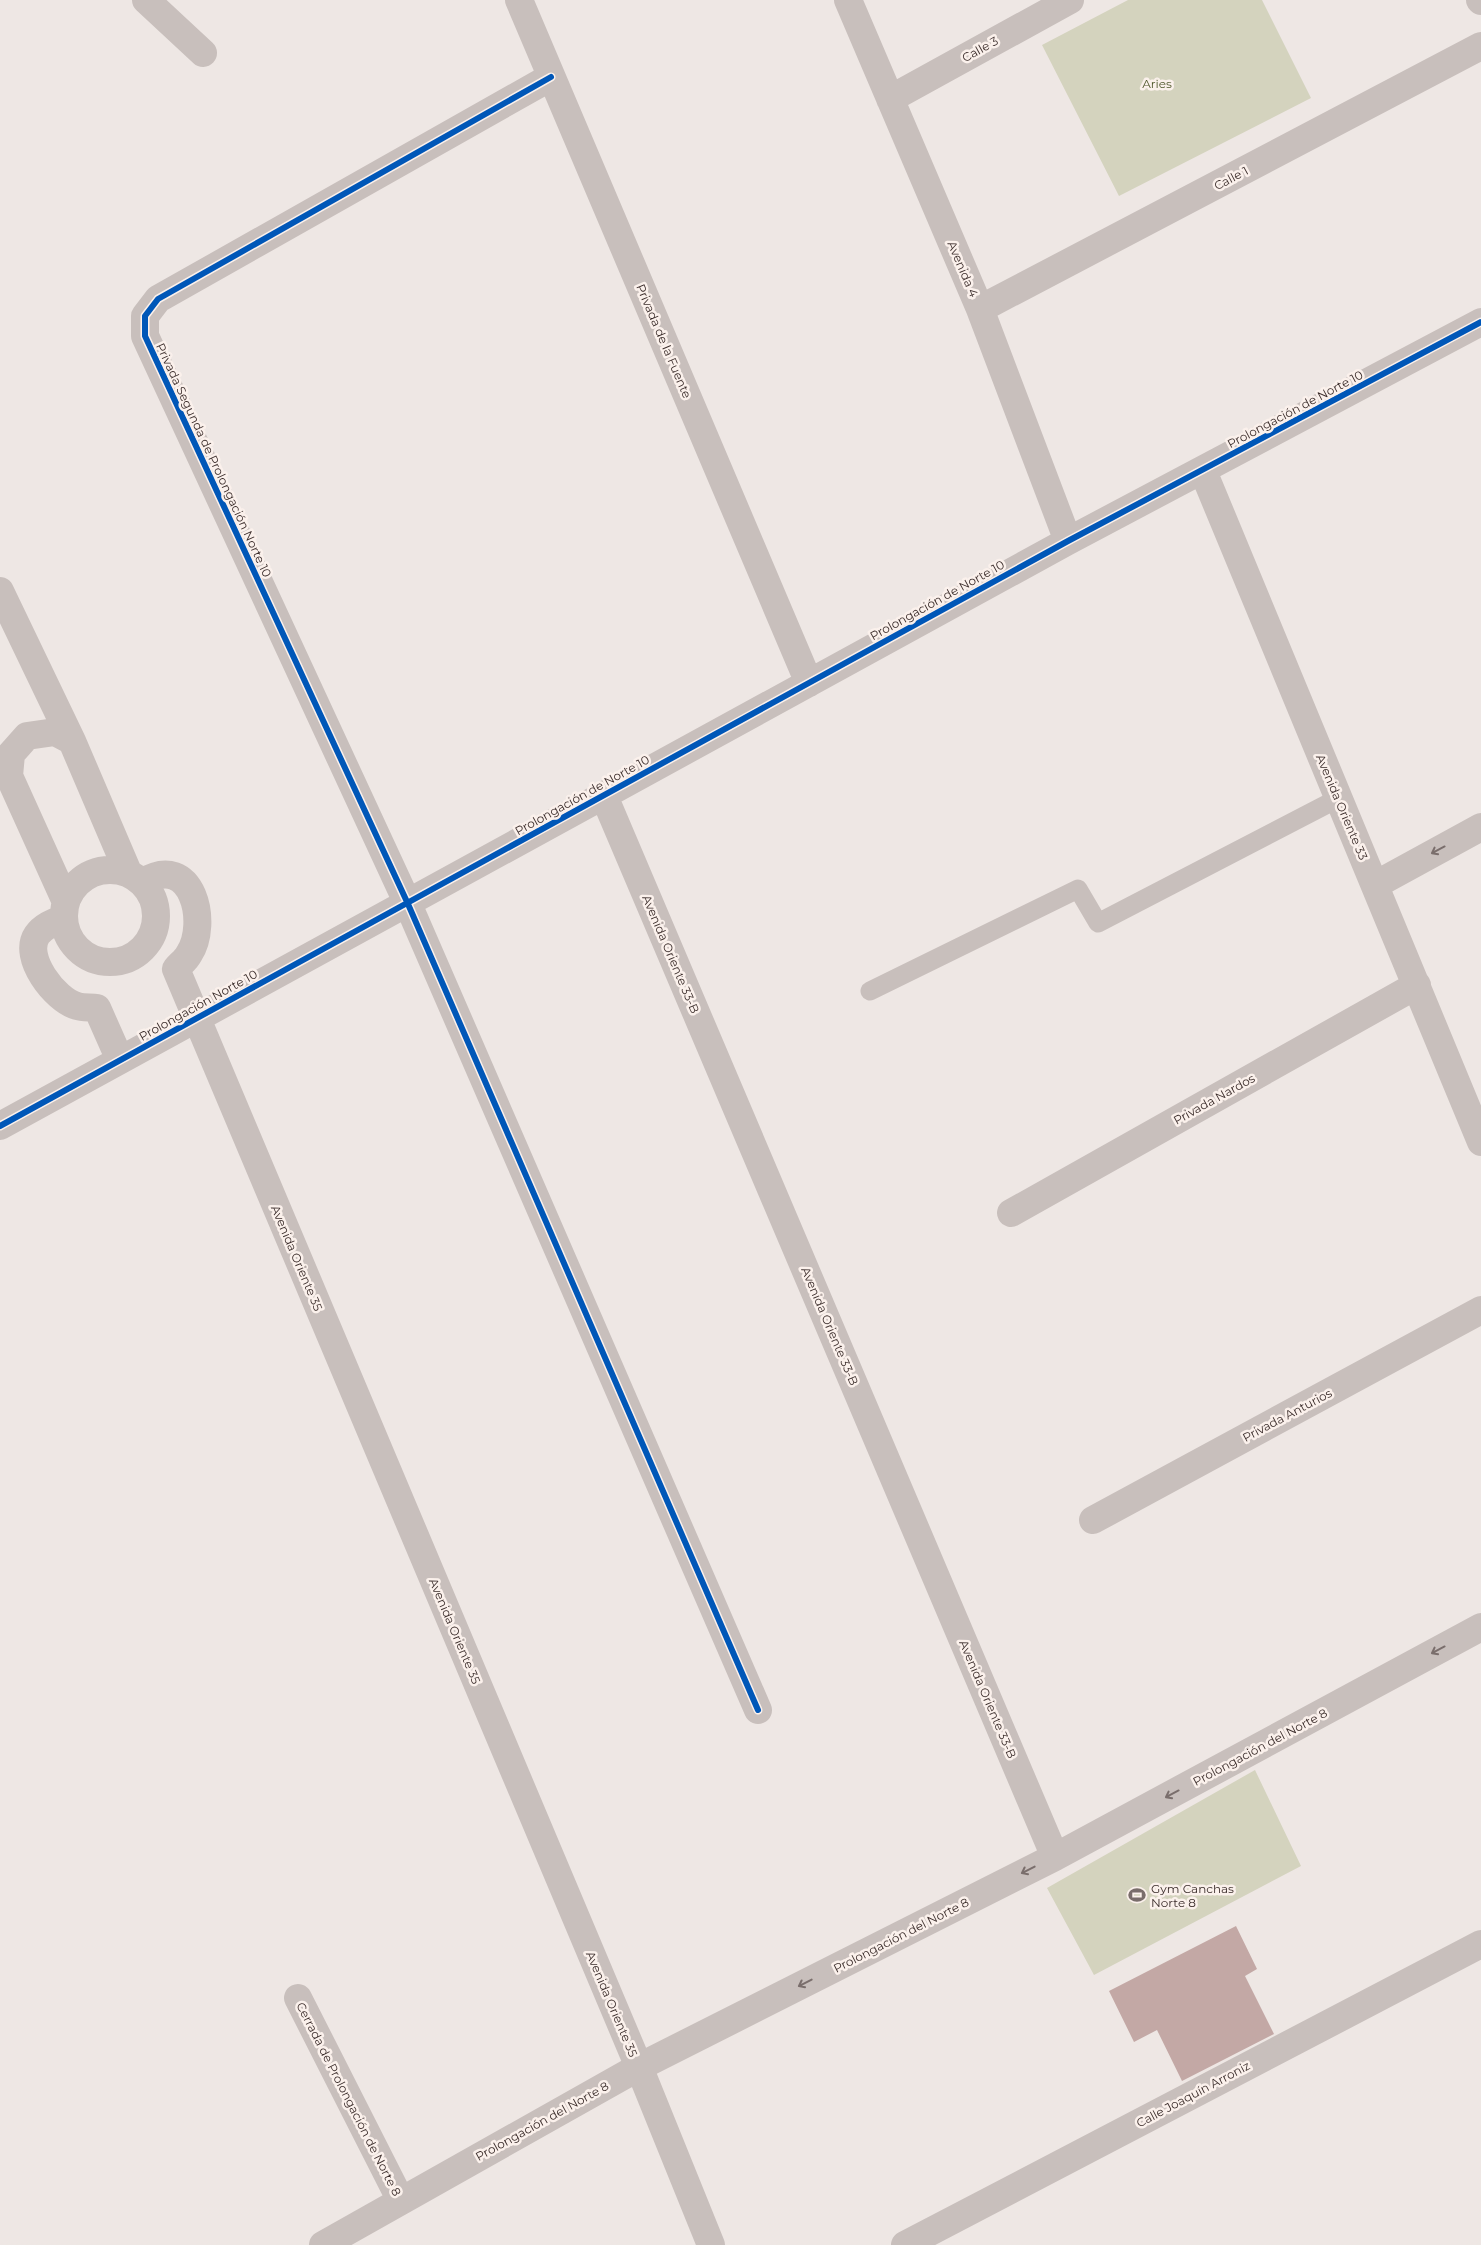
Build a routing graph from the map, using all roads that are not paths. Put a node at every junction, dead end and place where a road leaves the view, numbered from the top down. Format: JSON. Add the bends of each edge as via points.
{"nodes":[{"id":1,"x":146,"y":0,"type":"edge"},
{"id":2,"x":519,"y":0,"type":"edge"},
{"id":3,"x":848,"y":0,"type":"edge"},
{"id":4,"x":1070,"y":0,"type":"edge"},
{"id":5,"x":1481,"y":46,"type":"edge"},
{"id":6,"x":203,"y":53,"type":"dead end"},
{"id":7,"x":551,"y":77,"type":"junction"},
{"id":8,"x":890,"y":99,"type":"junction"},
{"id":9,"x":980,"y":309,"type":"junction"},
{"id":10,"x":1481,"y":322,"type":"edge"},
{"id":11,"x":1203,"y":471,"type":"junction"},
{"id":12,"x":1068,"y":541,"type":"junction"},
{"id":13,"x":0,"y":591,"type":"edge"},
{"id":14,"x":810,"y":683,"type":"junction"},
{"id":15,"x":72,"y":741,"type":"junction"},
{"id":16,"x":4,"y":767,"type":"edge"},
{"id":17,"x":604,"y":796,"type":"junction"},
{"id":18,"x":1337,"y":799,"type":"junction"},
{"id":19,"x":1481,"y":827,"type":"edge"},
{"id":20,"x":135,"y":878,"type":"junction"},
{"id":21,"x":1375,"y":884,"type":"junction"},
{"id":22,"x":408,"y":904,"type":"junction"},
{"id":23,"x":65,"y":910,"type":"junction"},
{"id":24,"x":1417,"y":985,"type":"junction"},
{"id":25,"x":870,"y":991,"type":"dead end"},
{"id":26,"x":196,"y":1018,"type":"junction"},
{"id":27,"x":120,"y":1060,"type":"junction"},
{"id":28,"x":1,"y":1123,"type":"edge"},
{"id":29,"x":1481,"y":1142,"type":"edge"},
{"id":30,"x":1011,"y":1213,"type":"dead end"},
{"id":31,"x":1481,"y":1310,"type":"edge"},
{"id":32,"x":1093,"y":1520,"type":"dead end"},
{"id":33,"x":1481,"y":1627,"type":"edge"},
{"id":34,"x":758,"y":1710,"type":"dead end"},
{"id":35,"x":1055,"y":1857,"type":"junction"},
{"id":36,"x":1481,"y":1944,"type":"edge"},
{"id":37,"x":298,"y":1998,"type":"dead end"},
{"id":38,"x":639,"y":2067,"type":"junction"},
{"id":39,"x":401,"y":2201,"type":"junction"},
{"id":40,"x":322,"y":2245,"type":"edge"},
{"id":41,"x":711,"y":2245,"type":"edge"},
{"id":42,"x":905,"y":2245,"type":"edge"}],
"edges":[{"from":1,"to":6,"type":"street"},
{"from":2,"to":7,"type":"street","name":"Privada de la Fuente"},
{"from":3,"to":8,"type":"street","name":"Avenida 4"},
{"from":4,"to":8,"type":"street","name":"Calle 3"},
{"from":5,"to":9,"type":"street","name":"Calle 1"},
{"from":7,"to":14,"type":"street","name":"Privada de la Fuente"},
{"from":7,"to":22,"type":"street","name":"Privada Segunda de Prolongación Norte 10","via":[[158,299],[145,316],[145,336]]},
{"from":8,"to":9,"type":"street","name":"Avenida 4"},
{"from":9,"to":12,"type":"street","name":"Avenida 4"},
{"from":10,"to":11,"type":"street","name":"Prolongación de Norte 10"},
{"from":11,"to":12,"type":"street","name":"Prolongación de Norte 10"},
{"from":11,"to":18,"type":"street","name":"Avenida Oriente 33"},
{"from":12,"to":14,"type":"street","name":"Prolongación de Norte 10"},
{"from":13,"to":15,"type":"street"},
{"from":14,"to":17,"type":"street","name":"Prolongación de Norte 10"},
{"from":15,"to":16,"type":"street","via":[[55,732],[27,736]]},
{"from":15,"to":20,"type":"street"},
{"from":16,"to":23,"type":"street"},
{"from":17,"to":22,"type":"street","name":"Prolongación de Norte 10"},
{"from":17,"to":35,"type":"street","name":"Avenida Oriente 33-B"},
{"from":18,"to":21,"type":"street","name":"Avenida Oriente 33"},
{"from":18,"to":25,"type":"lane","via":[[1098,923],[1078,889]]},
{"from":19,"to":21,"type":"street","one_way":true},
{"from":20,"to":23,"type":"street","via":[[116,869],[84,876],[73,888]]},
{"from":20,"to":23,"type":"street","via":[[152,894],[156,923],[148,943],[132,958],[118,962],[90,958],[77,948],[68,934]]},
{"from":20,"to":26,"type":"street","name":"Avenida Oriente 35","via":[[173,875],[184,880],[191,892],[197,933],[190,954],[176,969]]},
{"from":21,"to":24,"type":"street","name":"Avenida Oriente 33"},
{"from":22,"to":26,"type":"street","name":"Prolongación Norte 10"},
{"from":22,"to":34,"type":"street","name":"Privada Segunda de Prolongación Norte 10"},
{"from":23,"to":27,"type":"street","via":[[37,935],[32,946],[35,959],[58,995],[76,1006],[97,1008]]},
{"from":24,"to":29,"type":"street","name":"Avenida Oriente 33"},
{"from":24,"to":30,"type":"street","name":"Privada Nardos"},
{"from":26,"to":27,"type":"street","name":"Prolongación Norte 10"},
{"from":26,"to":38,"type":"street","name":"Avenida Oriente 35"},
{"from":27,"to":28,"type":"street","name":"Prolongación Norte 10"},
{"from":31,"to":32,"type":"street","name":"Privada Anturios"},
{"from":33,"to":35,"type":"street","name":"Prolongación del Norte 8","one_way":true},
{"from":35,"to":38,"type":"street","name":"Prolongación del Norte 8","one_way":true},
{"from":36,"to":42,"type":"street","name":"Calle Joaquín Arroniz"},
{"from":37,"to":39,"type":"street","name":"Cerrada de Prolongación de Norte 8"},
{"from":38,"to":39,"type":"street","name":"Prolongación del Norte 8"},
{"from":38,"to":41,"type":"street","name":"Avenida Oriente 35"},
{"from":39,"to":40,"type":"street","name":"Prolongación del Norte 8"}]}
